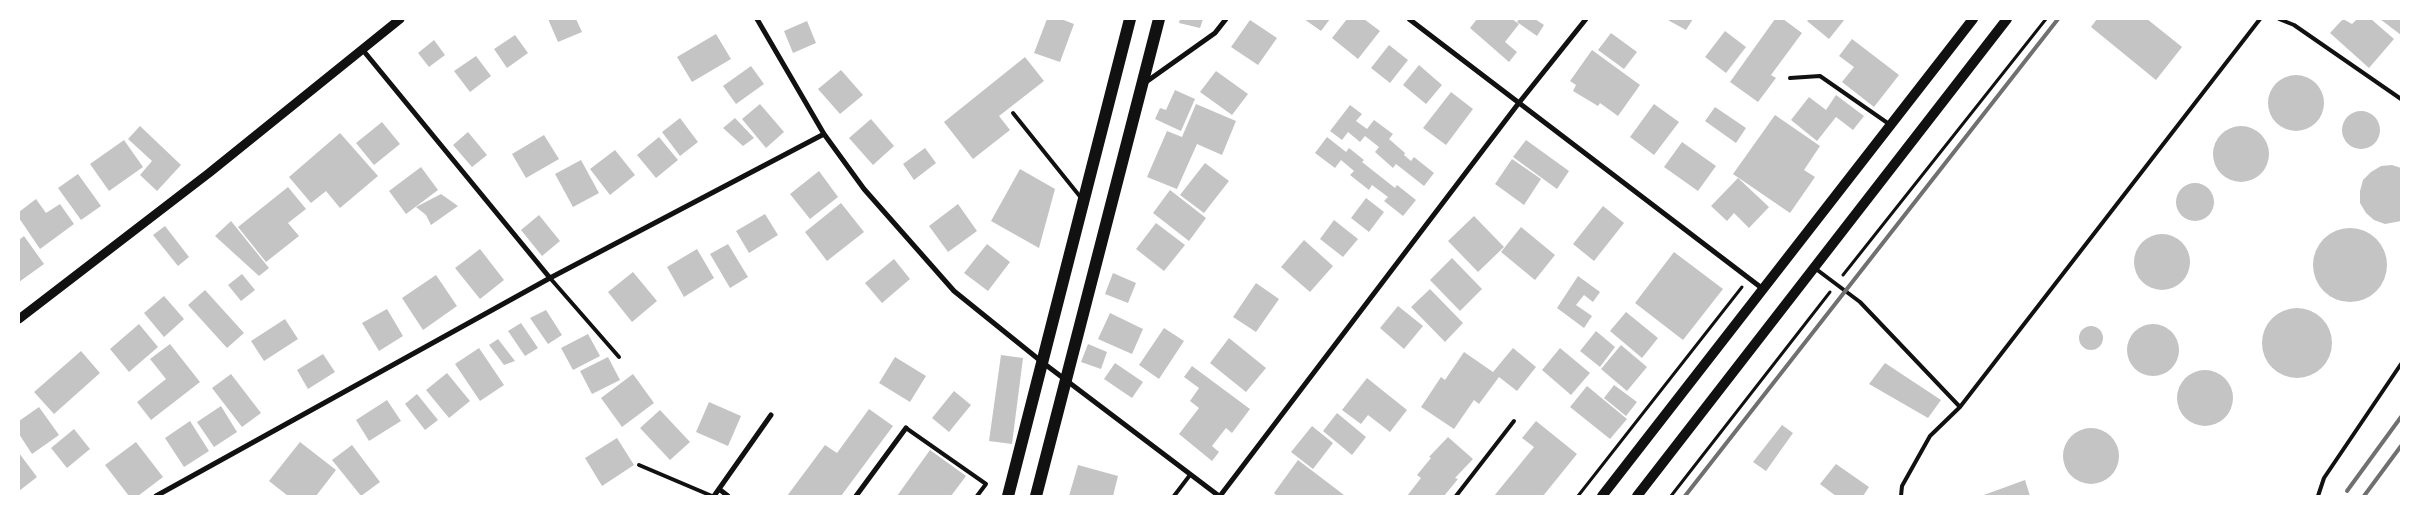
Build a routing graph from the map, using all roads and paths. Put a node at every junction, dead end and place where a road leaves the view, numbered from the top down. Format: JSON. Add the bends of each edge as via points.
{"nodes":[{"id":1,"x":400,"y":19,"type":"edge"},
{"id":2,"x":757,"y":19,"type":"edge"},
{"id":3,"x":1130,"y":19,"type":"edge"},
{"id":4,"x":1159,"y":19,"type":"edge"},
{"id":5,"x":1226,"y":19,"type":"edge"},
{"id":6,"x":1409,"y":19,"type":"edge"},
{"id":7,"x":1586,"y":19,"type":"edge"},
{"id":8,"x":2006,"y":19,"type":"edge"},
{"id":9,"x":2046,"y":19,"type":"edge"},
{"id":10,"x":2260,"y":19,"type":"edge"},
{"id":11,"x":2279,"y":19,"type":"edge"},
{"id":12,"x":1969,"y":20,"type":"edge"},
{"id":13,"x":362,"y":49,"type":"junction"},
{"id":14,"x":1790,"y":78,"type":"dead end"},
{"id":15,"x":1144,"y":84,"type":"junction"},
{"id":16,"x":2401,"y":99,"type":"edge"},
{"id":17,"x":1518,"y":104,"type":"junction"},
{"id":18,"x":1013,"y":113,"type":"dead end"},
{"id":19,"x":1890,"y":126,"type":"junction"},
{"id":20,"x":824,"y":134,"type":"junction"},
{"id":21,"x":1083,"y":201,"type":"junction"},
{"id":22,"x":1814,"y":267,"type":"junction"},
{"id":23,"x":550,"y":278,"type":"junction"},
{"id":24,"x":1748,"y":280,"type":"junction"},
{"id":25,"x":1836,"y":285,"type":"junction"},
{"id":26,"x":1763,"y":289,"type":"junction"},
{"id":27,"x":19,"y":319,"type":"edge"},
{"id":28,"x":619,"y":356,"type":"dead end"},
{"id":29,"x":1042,"y":362,"type":"junction"},
{"id":30,"x":2401,"y":364,"type":"edge"},
{"id":31,"x":1068,"y":380,"type":"junction"},
{"id":32,"x":1960,"y":407,"type":"junction"},
{"id":33,"x":771,"y":415,"type":"dead end"},
{"id":34,"x":1514,"y":421,"type":"dead end"},
{"id":35,"x":906,"y":428,"type":"joint"},
{"id":36,"x":639,"y":465,"type":"dead end"},
{"id":37,"x":1190,"y":475,"type":"junction"},
{"id":38,"x":719,"y":490,"type":"junction"},
{"id":39,"x":156,"y":496,"type":"edge"},
{"id":40,"x":713,"y":496,"type":"edge"},
{"id":41,"x":728,"y":496,"type":"edge"},
{"id":42,"x":856,"y":496,"type":"edge"},
{"id":43,"x":977,"y":496,"type":"edge"},
{"id":44,"x":1008,"y":496,"type":"edge"},
{"id":45,"x":1036,"y":496,"type":"edge"},
{"id":46,"x":1174,"y":496,"type":"edge"},
{"id":47,"x":1220,"y":496,"type":"edge"},
{"id":48,"x":1456,"y":496,"type":"edge"},
{"id":49,"x":1578,"y":496,"type":"edge"},
{"id":50,"x":1602,"y":496,"type":"edge"},
{"id":51,"x":1636,"y":496,"type":"edge"},
{"id":52,"x":1671,"y":496,"type":"edge"},
{"id":53,"x":1901,"y":496,"type":"edge"},
{"id":54,"x":2318,"y":496,"type":"edge"}],
"edges":[{"from":1,"to":13,"type":"street"},
{"from":2,"to":20,"type":"street"},
{"from":3,"to":21,"type":"main road"},
{"from":4,"to":15,"type":"main road"},
{"from":5,"to":15,"type":"street","via":[[1215,33]]},
{"from":6,"to":17,"type":"street"},
{"from":7,"to":17,"type":"street"},
{"from":8,"to":22,"type":"main road"},
{"from":9,"to":25,"type":"path"},
{"from":10,"to":32,"type":"lane"},
{"from":11,"to":16,"type":"lane","via":[[2294,25]]},
{"from":12,"to":19,"type":"main road"},
{"from":13,"to":23,"type":"street"},
{"from":13,"to":27,"type":"street","via":[[209,173]]},
{"from":14,"to":19,"type":"lane","via":[[1820,76]]},
{"from":15,"to":31,"type":"main road"},
{"from":17,"to":24,"type":"street"},
{"from":17,"to":47,"type":"street"},
{"from":18,"to":21,"type":"lane"},
{"from":19,"to":26,"type":"main road"},
{"from":20,"to":23,"type":"street"},
{"from":20,"to":29,"type":"street","via":[[864,190],[954,291]]},
{"from":21,"to":29,"type":"main road"},
{"from":22,"to":25,"type":"lane"},
{"from":22,"to":51,"type":"main road"},
{"from":23,"to":28,"type":"lane"},
{"from":23,"to":39,"type":"street"},
{"from":24,"to":26,"type":"street"},
{"from":24,"to":49,"type":"path"},
{"from":25,"to":32,"type":"lane","via":[[1860,302]]},
{"from":25,"to":52,"type":"path"},
{"from":26,"to":50,"type":"main road"},
{"from":29,"to":31,"type":"street"},
{"from":29,"to":44,"type":"main road"},
{"from":30,"to":54,"type":"lane","via":[[2324,478]]},
{"from":31,"to":37,"type":"street"},
{"from":31,"to":45,"type":"main road"},
{"from":32,"to":53,"type":"lane","via":[[1930,436],[1902,486]]},
{"from":33,"to":38,"type":"street"},
{"from":34,"to":48,"type":"lane"},
{"from":35,"to":42,"type":"street"},
{"from":35,"to":43,"type":"lane","via":[[986,484]]},
{"from":36,"to":40,"type":"lane"},
{"from":37,"to":46,"type":"lane"},
{"from":37,"to":47,"type":"street"},
{"from":38,"to":40,"type":"street"},
{"from":38,"to":41,"type":"street"}]}
